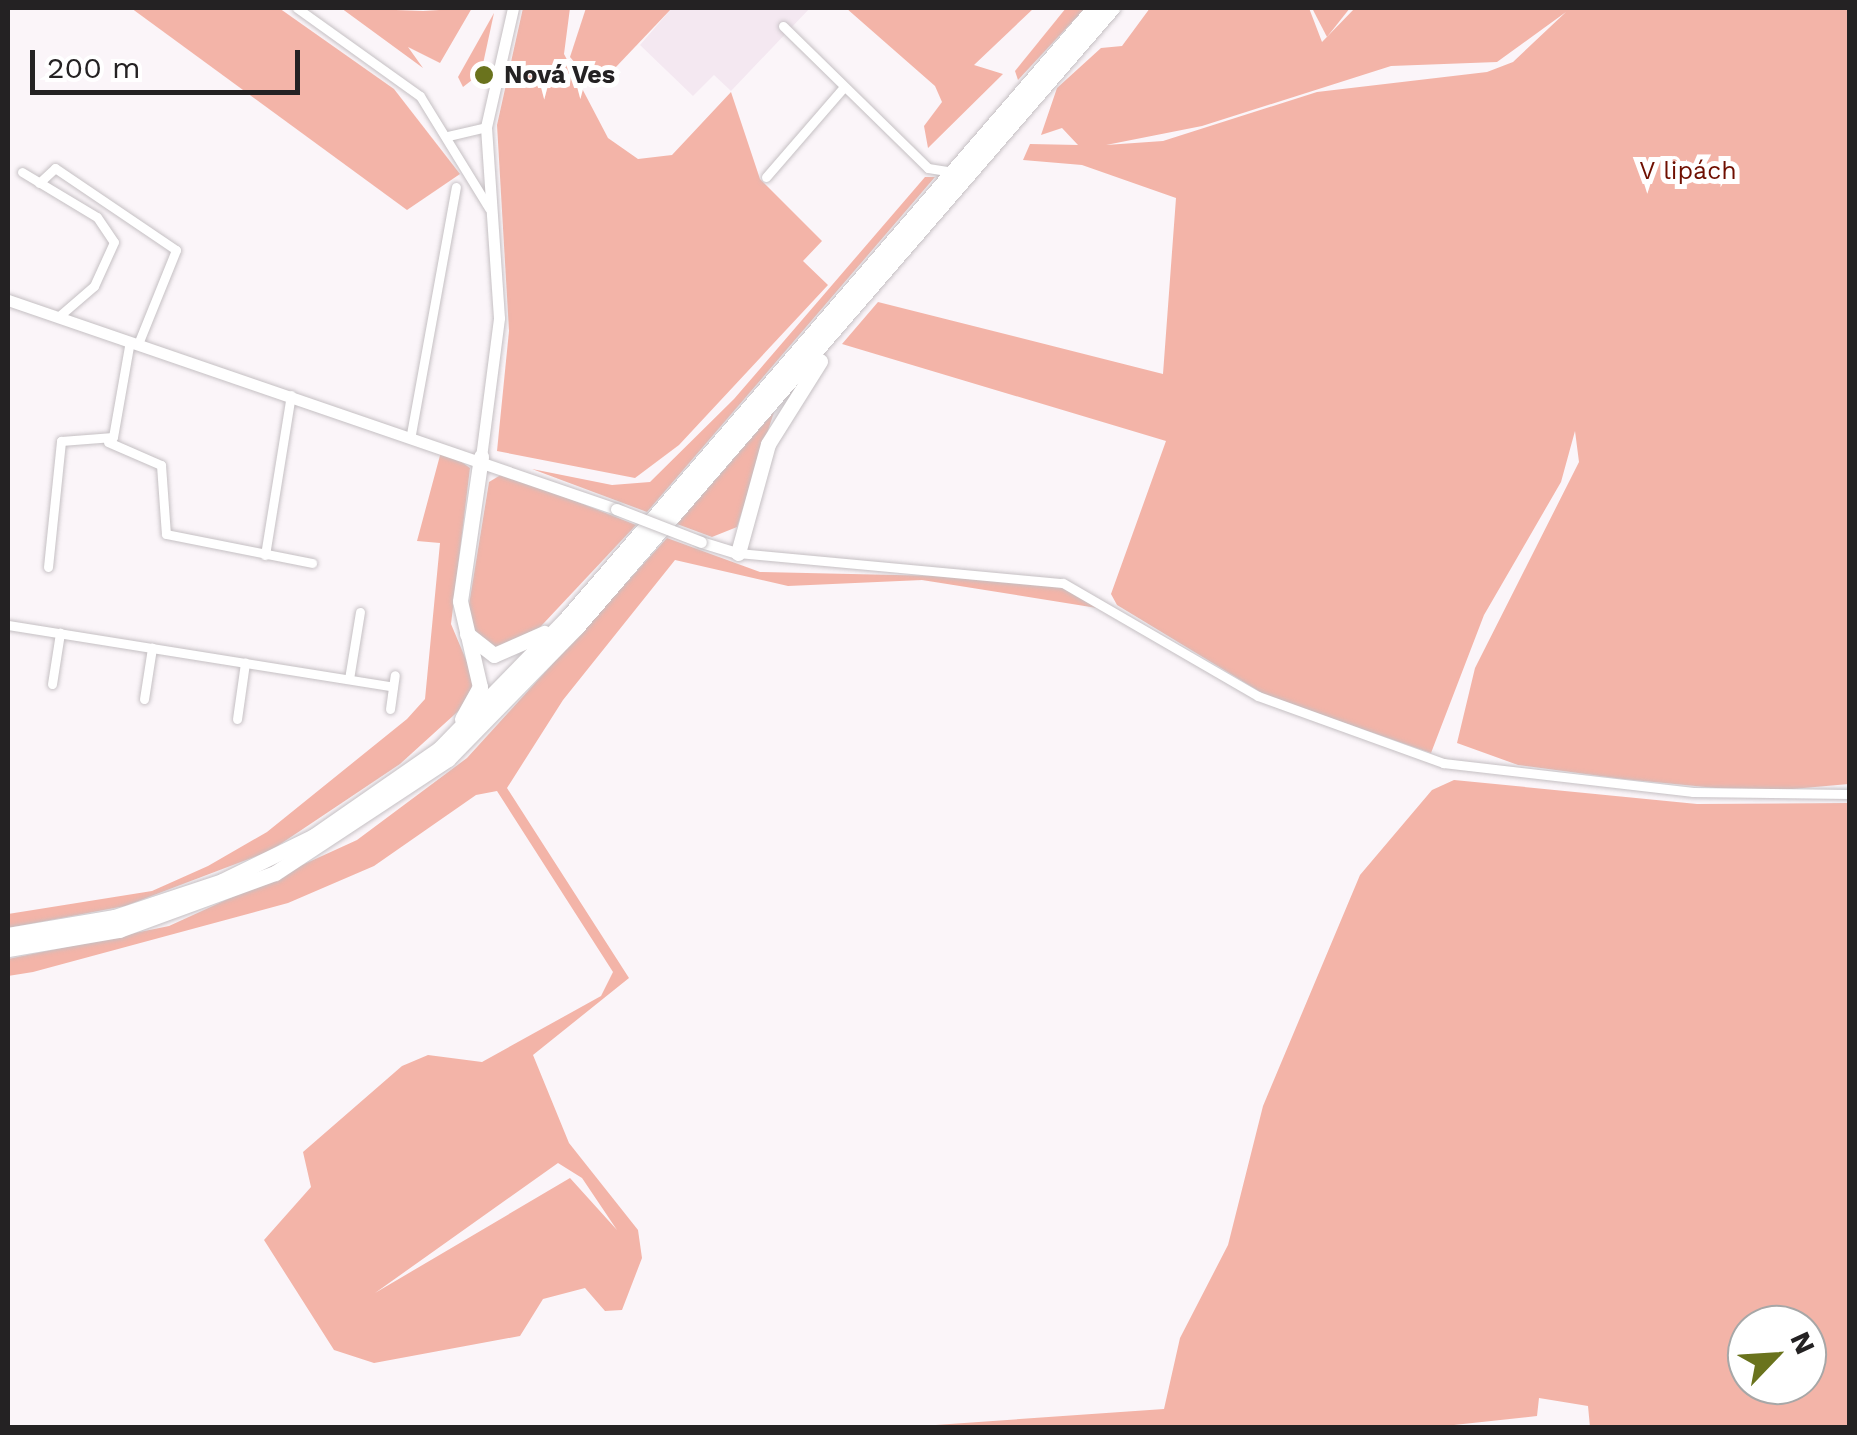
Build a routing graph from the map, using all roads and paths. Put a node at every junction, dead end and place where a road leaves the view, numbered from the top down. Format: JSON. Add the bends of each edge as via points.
{"nodes":[{"id":1,"x":297,"y":8,"type":"edge"},
{"id":2,"x":513,"y":8,"type":"edge"},
{"id":3,"x":1094,"y":8,"type":"edge"},
{"id":4,"x":1112,"y":8,"type":"edge"},
{"id":5,"x":782,"y":26,"type":"dead end"},
{"id":6,"x":844,"y":87,"type":"junction"},
{"id":7,"x":486,"y":127,"type":"junction"},
{"id":8,"x":448,"y":136,"type":"junction"},
{"id":9,"x":22,"y":172,"type":"dead end"},
{"id":10,"x":952,"y":172,"type":"junction"},
{"id":11,"x":766,"y":177,"type":"dead end"},
{"id":12,"x":39,"y":183,"type":"junction"},
{"id":13,"x":456,"y":187,"type":"dead end"},
{"id":14,"x":489,"y":208,"type":"junction"},
{"id":15,"x":8,"y":300,"type":"edge"},
{"id":16,"x":856,"y":308,"type":"junction"},
{"id":17,"x":58,"y":317,"type":"junction"},
{"id":18,"x":134,"y":342,"type":"junction"},
{"id":19,"x":291,"y":394,"type":"junction"},
{"id":20,"x":411,"y":434,"type":"junction"},
{"id":21,"x":108,"y":442,"type":"junction"},
{"id":22,"x":481,"y":457,"type":"junction"},
{"id":23,"x":637,"y":536,"type":"junction"},
{"id":24,"x":738,"y":553,"type":"junction"},
{"id":25,"x":264,"y":555,"type":"junction"},
{"id":26,"x":312,"y":563,"type":"dead end"},
{"id":27,"x":48,"y":567,"type":"dead end"},
{"id":28,"x":360,"y":612,"type":"dead end"},
{"id":29,"x":8,"y":625,"type":"edge"},
{"id":30,"x":462,"y":628,"type":"junction"},
{"id":31,"x":60,"y":633,"type":"junction"},
{"id":32,"x":152,"y":648,"type":"junction"},
{"id":33,"x":245,"y":663,"type":"junction"},
{"id":34,"x":395,"y":675,"type":"dead end"},
{"id":35,"x":349,"y":680,"type":"junction"},
{"id":36,"x":52,"y":684,"type":"dead end"},
{"id":37,"x":393,"y":687,"type":"junction"},
{"id":38,"x":144,"y":698,"type":"dead end"},
{"id":39,"x":390,"y":709,"type":"dead end"},
{"id":40,"x":237,"y":719,"type":"dead end"},
{"id":41,"x":1850,"y":794,"type":"edge"},
{"id":42,"x":314,"y":836,"type":"junction"},
{"id":43,"x":8,"y":935,"type":"edge"},
{"id":44,"x":8,"y":949,"type":"edge"}],
"edges":[{"from":1,"to":8,"type":"street","via":[[408,87]]},
{"from":2,"to":7,"type":"street"},
{"from":3,"to":10,"type":"highway"},
{"from":4,"to":16,"type":"highway"},
{"from":5,"to":6,"type":"street"},
{"from":6,"to":10,"type":"street","via":[[928,168]]},
{"from":6,"to":11,"type":"street"},
{"from":7,"to":8,"type":"street"},
{"from":7,"to":14,"type":"street"},
{"from":8,"to":14,"type":"street"},
{"from":9,"to":12,"type":"street"},
{"from":10,"to":23,"type":"highway"},
{"from":12,"to":17,"type":"street","via":[[97,217],[114,242],[94,286]]},
{"from":12,"to":18,"type":"street","via":[[55,168],[176,250]]},
{"from":13,"to":20,"type":"street"},
{"from":14,"to":22,"type":"street","via":[[500,318]]},
{"from":15,"to":17,"type":"street"},
{"from":16,"to":24,"type":"highway","via":[[768,444]]},
{"from":16,"to":44,"type":"highway","via":[[504,708],[418,784],[321,848],[227,893],[118,930]]},
{"from":17,"to":18,"type":"street"},
{"from":18,"to":19,"type":"street"},
{"from":18,"to":21,"type":"street"},
{"from":19,"to":20,"type":"street"},
{"from":19,"to":25,"type":"street"},
{"from":20,"to":22,"type":"street"},
{"from":21,"to":25,"type":"street","via":[[160,466],[166,534]]},
{"from":21,"to":27,"type":"street","via":[[61,442]]},
{"from":22,"to":24,"type":"street","bridge":true},
{"from":22,"to":30,"type":"highway"},
{"from":23,"to":30,"type":"highway","via":[[518,651],[484,652]]},
{"from":23,"to":42,"type":"highway","via":[[468,724]]},
{"from":24,"to":41,"type":"street","via":[[1063,584],[1258,696],[1443,763],[1693,792]]},
{"from":25,"to":26,"type":"street"},
{"from":28,"to":35,"type":"street"},
{"from":29,"to":31,"type":"street"},
{"from":30,"to":42,"type":"highway","via":[[480,674],[472,708]]},
{"from":31,"to":32,"type":"street"},
{"from":31,"to":36,"type":"street"},
{"from":32,"to":33,"type":"street"},
{"from":32,"to":38,"type":"street"},
{"from":33,"to":35,"type":"street"},
{"from":33,"to":40,"type":"street"},
{"from":34,"to":37,"type":"street"},
{"from":35,"to":37,"type":"street"},
{"from":37,"to":39,"type":"street"},
{"from":42,"to":43,"type":"highway","via":[[186,895]]}]}
